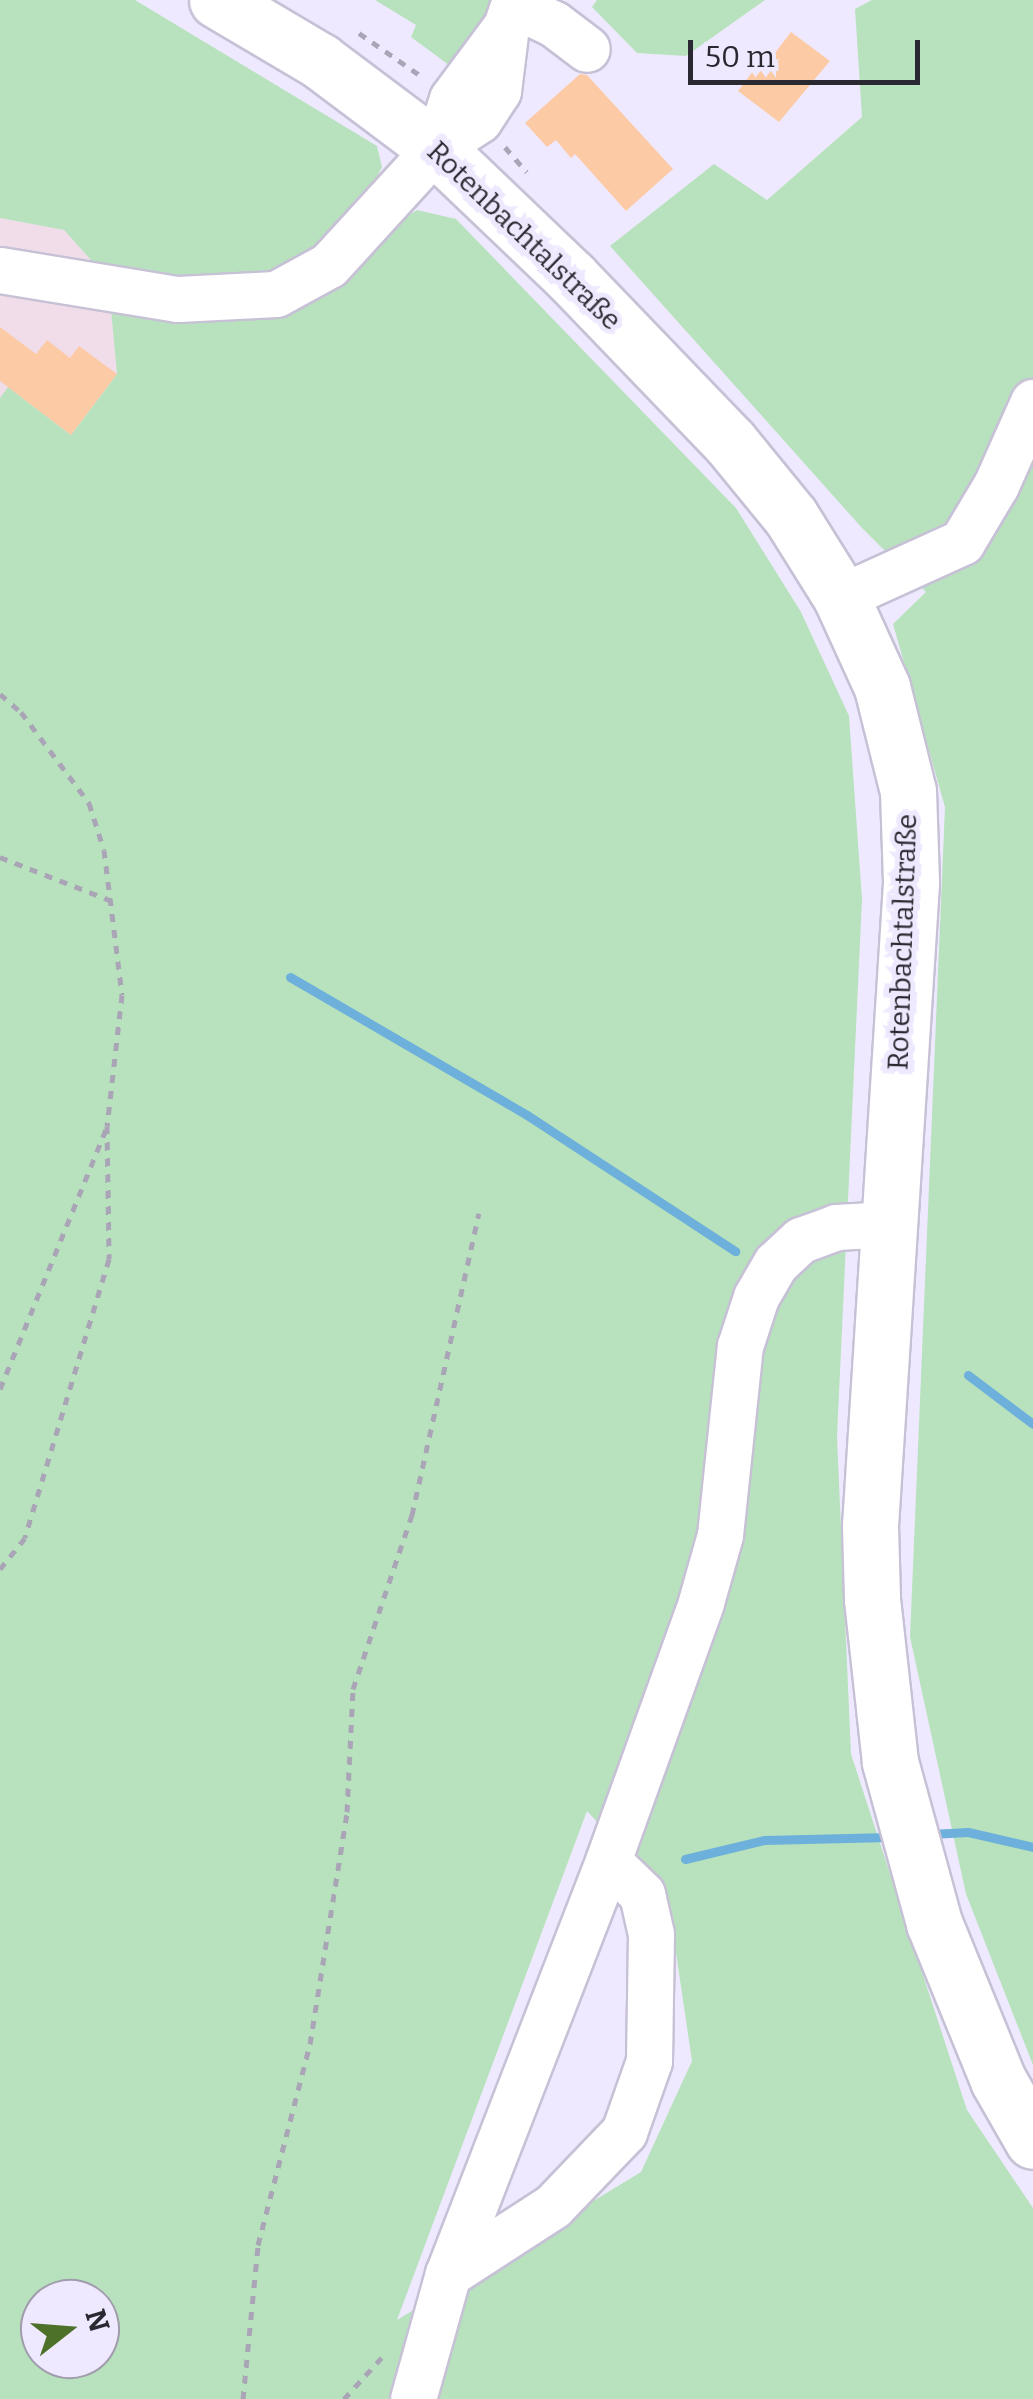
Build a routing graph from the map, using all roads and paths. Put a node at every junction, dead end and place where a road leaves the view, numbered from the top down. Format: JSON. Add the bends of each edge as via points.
{"nodes":[{"id":1,"x":217,"y":0,"type":"edge"},
{"id":2,"x":512,"y":10,"type":"edge"},
{"id":3,"x":574,"y":24,"type":"edge"},
{"id":4,"x":350,"y":28,"type":"dead end"},
{"id":5,"x":444,"y":123,"type":"junction"},
{"id":6,"x":0,"y":270,"type":"edge"},
{"id":7,"x":1033,"y":402,"type":"edge"},
{"id":8,"x":841,"y":596,"type":"junction"},
{"id":9,"x":0,"y":694,"type":"edge"},
{"id":10,"x":0,"y":856,"type":"edge"},
{"id":11,"x":110,"y":900,"type":"junction"},
{"id":12,"x":108,"y":1126,"type":"junction"},
{"id":13,"x":479,"y":1214,"type":"dead end"},
{"id":14,"x":890,"y":1224,"type":"junction"},
{"id":15,"x":0,"y":1390,"type":"edge"},
{"id":16,"x":0,"y":1569,"type":"edge"},
{"id":17,"x":608,"y":1861,"type":"junction"},
{"id":18,"x":1033,"y":2142,"type":"edge"},
{"id":19,"x":448,"y":2274,"type":"junction"},
{"id":20,"x":243,"y":2399,"type":"edge"},
{"id":21,"x":413,"y":2399,"type":"edge"}],
"edges":[{"from":1,"to":5,"type":"main road","name":"Rotenbachtalstraße"},
{"from":2,"to":3,"type":"street"},
{"from":2,"to":5,"type":"street","via":[[498,91],[478,120]]},
{"from":4,"to":5,"type":"path"},
{"from":5,"to":6,"type":"street","via":[[329,265],[276,294],[178,299]]},
{"from":5,"to":8,"type":"main road","name":"Rotenbachtalstraße","via":[[571,277],[729,441],[791,517]]},
{"from":7,"to":8,"type":"street","via":[[962,542]]},
{"from":8,"to":14,"type":"main road","name":"Rotenbachtalstraße","via":[[882,687],[908,791],[910,883]]},
{"from":9,"to":11,"type":"path","via":[[90,803]]},
{"from":10,"to":11,"type":"path"},
{"from":11,"to":12,"type":"path","via":[[122,996]]},
{"from":12,"to":15,"type":"path"},
{"from":12,"to":16,"type":"path","via":[[109,1258],[25,1538]]},
{"from":13,"to":20,"type":"path","via":[[412,1515],[353,1689],[347,1812],[310,2044],[258,2245]]},
{"from":14,"to":17,"type":"street","via":[[836,1228],[800,1240],[756,1297],[740,1346],[720,1536]]},
{"from":14,"to":18,"type":"main road","name":"Rotenbachtalstraße","via":[[870,1526],[890,1762],[934,1923],[998,2080]]},
{"from":17,"to":19,"type":"street"},
{"from":17,"to":19,"type":"street","via":[[642,1894],[651,1934],[649,2061],[624,2132],[552,2206]]},
{"from":19,"to":21,"type":"street"}]}
